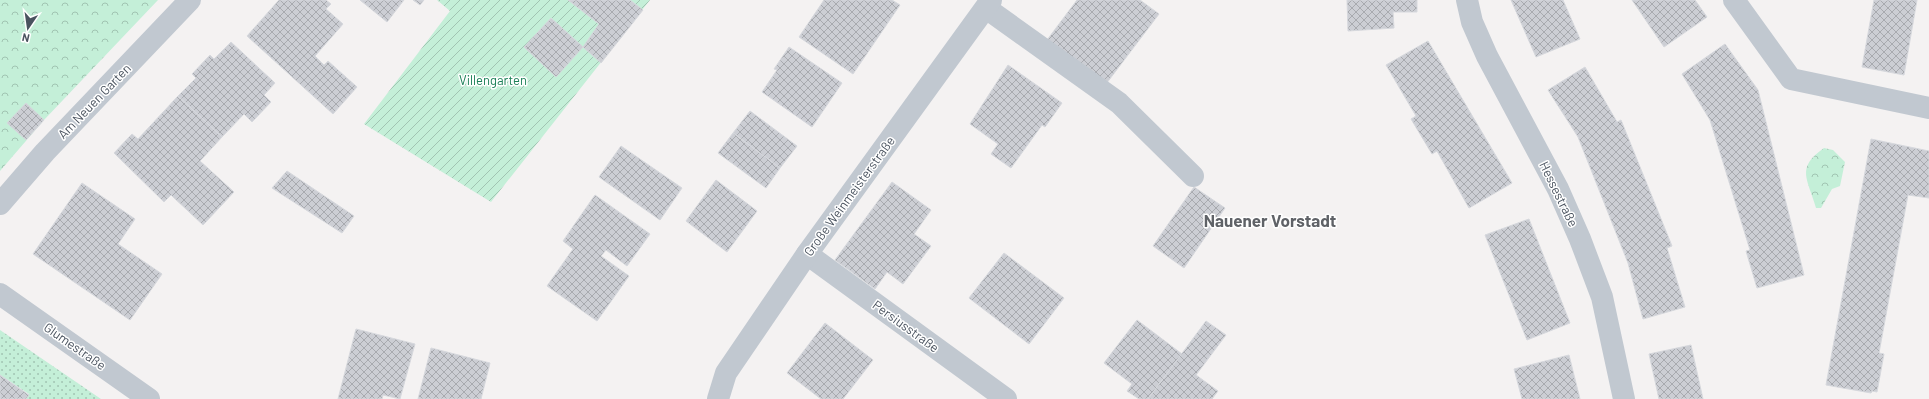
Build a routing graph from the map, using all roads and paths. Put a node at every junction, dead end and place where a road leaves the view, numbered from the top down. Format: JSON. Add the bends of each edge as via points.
{"nodes":[{"id":1,"x":190,"y":0,"type":"edge"},
{"id":2,"x":1467,"y":0,"type":"edge"},
{"id":3,"x":1734,"y":0,"type":"edge"},
{"id":4,"x":989,"y":4,"type":"edge"},
{"id":5,"x":1929,"y":108,"type":"edge"},
{"id":6,"x":1193,"y":176,"type":"dead end"},
{"id":7,"x":0,"y":204,"type":"edge"},
{"id":8,"x":806,"y":254,"type":"junction"},
{"id":9,"x":0,"y":294,"type":"edge"},
{"id":10,"x":149,"y":399,"type":"edge"},
{"id":11,"x":718,"y":399,"type":"edge"},
{"id":12,"x":1006,"y":399,"type":"edge"},
{"id":13,"x":1624,"y":399,"type":"edge"}],
"edges":[{"from":1,"to":7,"type":"street","name":"Am Neuen Garten","via":[[45,152]]},
{"from":2,"to":13,"type":"street","name":"Hessestraße","via":[[1472,22],[1487,56],[1558,190],[1580,238],[1602,297]]},
{"from":3,"to":5,"type":"street","via":[[1791,79]]},
{"from":4,"to":6,"type":"street","via":[[1119,103]]},
{"from":4,"to":8,"type":"street","name":"Große Weinmeisterstraße"},
{"from":8,"to":11,"type":"street","name":"Große Weinmeisterstraße","via":[[726,373]]},
{"from":8,"to":12,"type":"street","name":"Persiusstraße"},
{"from":9,"to":10,"type":"street","name":"Glumestraße"}]}
